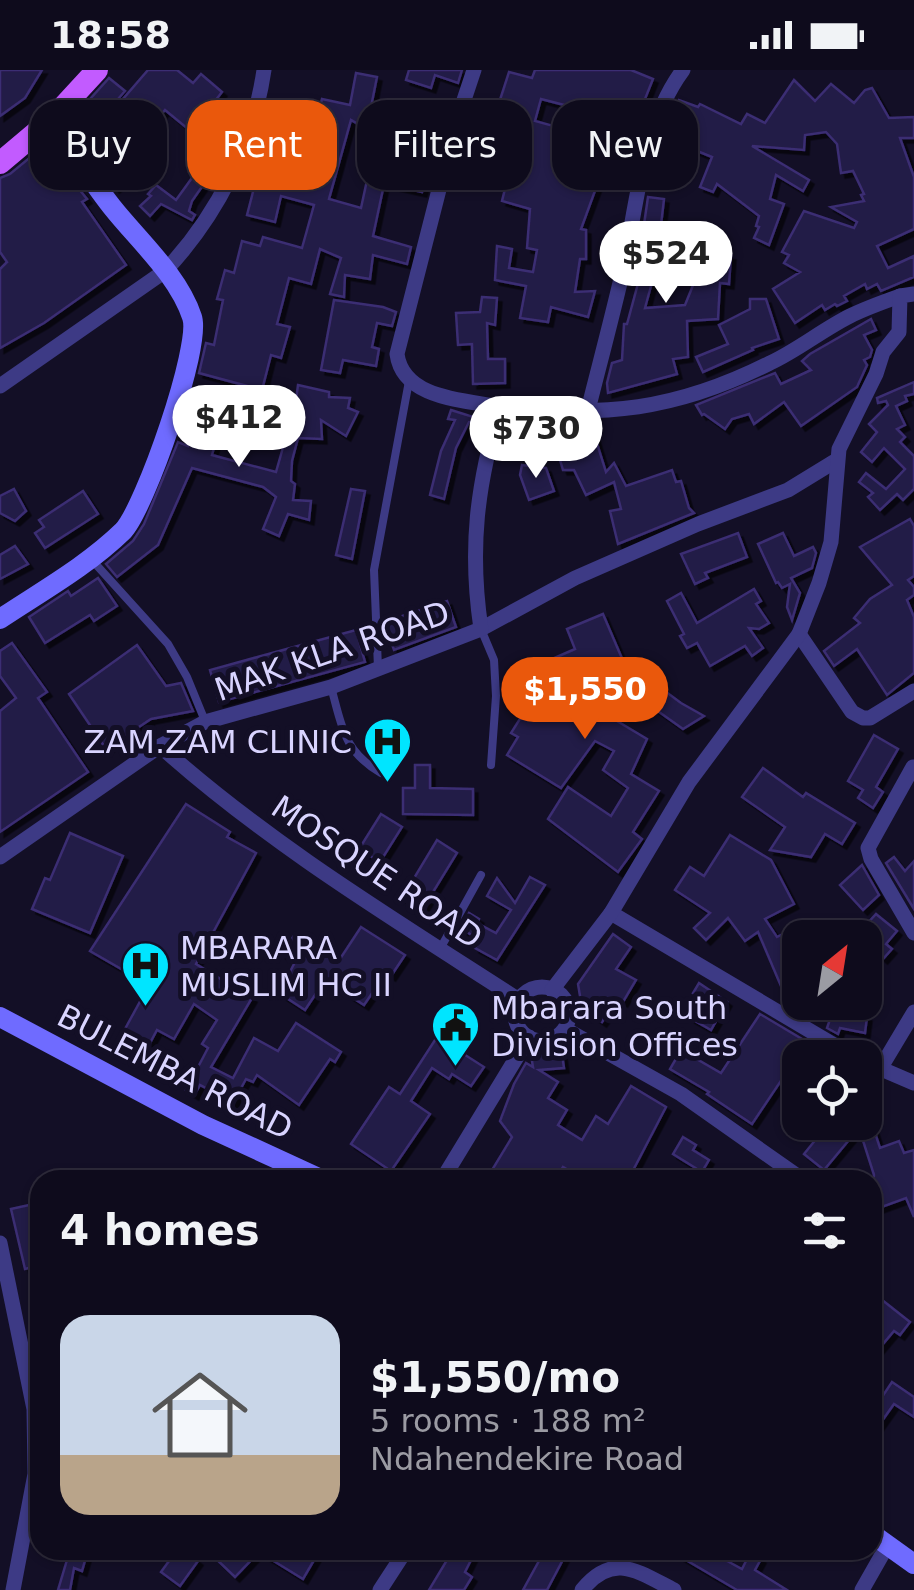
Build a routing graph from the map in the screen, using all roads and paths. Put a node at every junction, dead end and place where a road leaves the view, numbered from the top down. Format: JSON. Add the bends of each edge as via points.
{"nodes":[{"id":1,"x":97,"y":70,"type":"edge"},
{"id":2,"x":264,"y":70,"type":"edge"},
{"id":3,"x":474,"y":70,"type":"edge"},
{"id":4,"x":684,"y":70,"type":"edge"},
{"id":5,"x":69,"y":100,"type":"edge"},
{"id":6,"x":30,"y":137,"type":"edge"},
{"id":7,"x":0,"y":163,"type":"edge"},
{"id":8,"x":99,"y":190,"type":"edge"},
{"id":9,"x":164,"y":271,"type":"junction"},
{"id":10,"x":907,"y":295,"type":"edge"},
{"id":11,"x":409,"y":380,"type":"junction"},
{"id":12,"x":0,"y":386,"type":"edge"},
{"id":13,"x":500,"y":407,"type":"junction"},
{"id":14,"x":586,"y":414,"type":"junction"},
{"id":15,"x":837,"y":460,"type":"junction"},
{"id":16,"x":91,"y":559,"type":"junction"},
{"id":17,"x":0,"y":619,"type":"edge"},
{"id":18,"x":480,"y":629,"type":"junction"},
{"id":19,"x":798,"y":634,"type":"junction"},
{"id":20,"x":378,"y":668,"type":"junction"},
{"id":21,"x":331,"y":686,"type":"junction"},
{"id":22,"x":914,"y":691,"type":"edge"},
{"id":23,"x":205,"y":722,"type":"junction"},
{"id":24,"x":160,"y":746,"type":"junction"},
{"id":25,"x":491,"y":765,"type":"dead end"},
{"id":26,"x":912,"y":767,"type":"edge"},
{"id":27,"x":381,"y":774,"type":"dead end"},
{"id":28,"x":0,"y":857,"type":"edge"},
{"id":29,"x":481,"y":875,"type":"dead end"},
{"id":30,"x":611,"y":913,"type":"junction"},
{"id":31,"x":914,"y":933,"type":"edge"},
{"id":32,"x":440,"y":949,"type":"junction"},
{"id":33,"x":552,"y":990,"type":"junction"},
{"id":34,"x":519,"y":1000,"type":"junction"},
{"id":35,"x":914,"y":1012,"type":"edge"},
{"id":36,"x":0,"y":1017,"type":"edge"},
{"id":37,"x":565,"y":1028,"type":"junction"},
{"id":38,"x":529,"y":1037,"type":"junction"},
{"id":39,"x":826,"y":1040,"type":"edge"},
{"id":40,"x":882,"y":1053,"type":"edge"},
{"id":41,"x":882,"y":1069,"type":"edge"},
{"id":42,"x":914,"y":1083,"type":"edge"},
{"id":43,"x":301,"y":1170,"type":"edge"},
{"id":44,"x":448,"y":1170,"type":"edge"},
{"id":45,"x":791,"y":1170,"type":"edge"},
{"id":46,"x":0,"y":1244,"type":"edge"},
{"id":47,"x":30,"y":1390,"type":"edge"},
{"id":48,"x":30,"y":1502,"type":"edge"},
{"id":49,"x":882,"y":1541,"type":"edge"},
{"id":50,"x":400,"y":1560,"type":"edge"},
{"id":51,"x":630,"y":1560,"type":"edge"},
{"id":52,"x":873,"y":1560,"type":"edge"},
{"id":53,"x":914,"y":1564,"type":"edge"},
{"id":54,"x":626,"y":1568,"type":"junction"},
{"id":55,"x":14,"y":1590,"type":"edge"},
{"id":56,"x":380,"y":1590,"type":"edge"},
{"id":57,"x":582,"y":1590,"type":"edge"},
{"id":58,"x":674,"y":1590,"type":"edge"},
{"id":59,"x":862,"y":1590,"type":"edge"}],
"edges":[{"from":1,"to":5,"type":"main road"},
{"from":2,"to":9,"type":"street","via":[[248,141],[208,216]]},
{"from":3,"to":11,"type":"street","via":[[398,341],[399,368]]},
{"from":4,"to":14,"type":"street","via":[[652,134]]},
{"from":6,"to":7,"type":"main road"},
{"from":8,"to":9,"type":"main road"},
{"from":9,"to":12,"type":"street"},
{"from":9,"to":16,"type":"main road","via":[[193,319],[192,350],[137,511]]},
{"from":10,"to":14,"type":"street","via":[[852,315],[771,363],[706,391]]},
{"from":10,"to":15,"type":"street","via":[[900,332],[883,352]]},
{"from":11,"to":13,"type":"street","via":[[430,393]]},
{"from":11,"to":20,"type":"lane","via":[[374,570]]},
{"from":13,"to":14,"type":"street"},
{"from":13,"to":18,"type":"street","name":"MAK KLA ROAD","via":[[474,524]]},
{"from":15,"to":18,"type":"street","via":[[788,490],[575,578]]},
{"from":15,"to":19,"type":"street","via":[[830,542]]},
{"from":16,"to":17,"type":"main road"},
{"from":16,"to":23,"type":"lane","via":[[168,644]]},
{"from":18,"to":20,"type":"street","name":"MAK KLA ROAD"},
{"from":18,"to":25,"type":"lane","via":[[494,660]]},
{"from":19,"to":22,"type":"street","via":[[852,712],[863,718]]},
{"from":19,"to":30,"type":"street","via":[[689,782]]},
{"from":20,"to":21,"type":"street","name":"MAK KLA ROAD"},
{"from":21,"to":23,"type":"street","name":"MAK KLA ROAD"},
{"from":21,"to":27,"type":"lane","via":[[346,744]]},
{"from":23,"to":24,"type":"street","name":"MAK KLA ROAD"},
{"from":24,"to":28,"type":"street","name":"MAK KLA ROAD"},
{"from":24,"to":32,"type":"street","name":"MOSQUE ROAD","via":[[206,788]]},
{"from":26,"to":31,"type":"street","via":[[868,848]]},
{"from":29,"to":32,"type":"lane"},
{"from":30,"to":33,"type":"street"},
{"from":30,"to":39,"type":"street"},
{"from":32,"to":34,"type":"street","name":"MOSQUE ROAD"},
{"from":33,"to":34,"type":"street","via":[[531,990]]},
{"from":33,"to":37,"type":"street","via":[[566,1003]]},
{"from":34,"to":38,"type":"street","via":[[518,1025]]},
{"from":35,"to":40,"type":"street"},
{"from":36,"to":43,"type":"main road","name":"BULEMBA ROAD"},
{"from":37,"to":38,"type":"street","via":[[544,1041]]},
{"from":37,"to":45,"type":"street","via":[[681,1094]]},
{"from":38,"to":44,"type":"street"},
{"from":41,"to":42,"type":"street"},
{"from":46,"to":47,"type":"street"},
{"from":48,"to":55,"type":"street"},
{"from":49,"to":53,"type":"main road"},
{"from":50,"to":56,"type":"street"},
{"from":51,"to":54,"type":"street"},
{"from":52,"to":59,"type":"street"},
{"from":54,"to":57,"type":"street","via":[[600,1570]]},
{"from":54,"to":58,"type":"street"}]}
